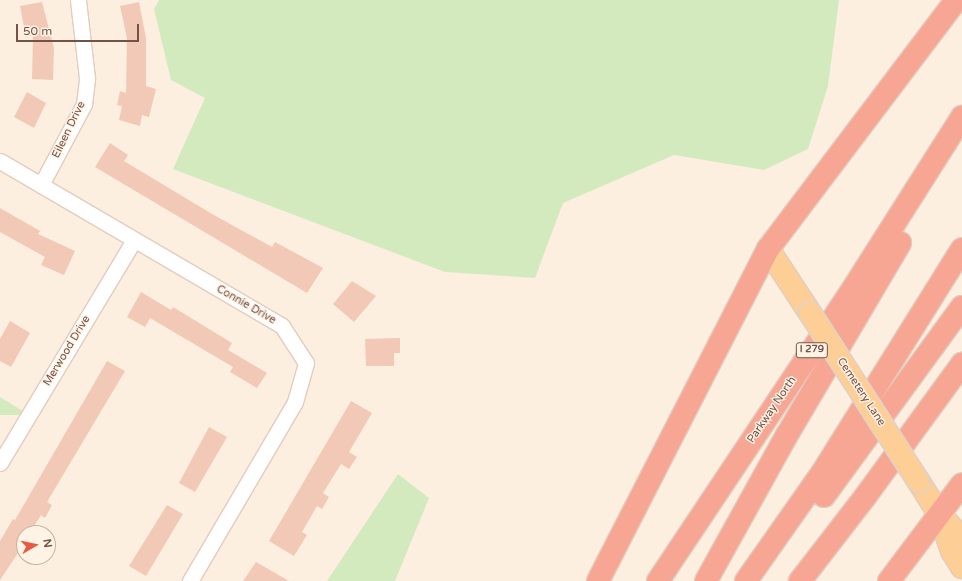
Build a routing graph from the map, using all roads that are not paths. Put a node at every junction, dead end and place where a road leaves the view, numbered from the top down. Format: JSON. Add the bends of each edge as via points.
{"nodes":[{"id":1,"x":78,"y":0,"type":"edge"},
{"id":2,"x":956,"y":0,"type":"edge"},
{"id":3,"x":962,"y":117,"type":"edge"},
{"id":4,"x":962,"y":143,"type":"edge"},
{"id":5,"x":0,"y":161,"type":"edge"},
{"id":6,"x":41,"y":185,"type":"junction"},
{"id":7,"x":134,"y":240,"type":"junction"},
{"id":8,"x":768,"y":249,"type":"junction"},
{"id":9,"x":962,"y":249,"type":"edge"},
{"id":10,"x":962,"y":307,"type":"edge"},
{"id":11,"x":962,"y":364,"type":"edge"},
{"id":12,"x":0,"y":463,"type":"edge"},
{"id":13,"x":962,"y":484,"type":"edge"},
{"id":14,"x":940,"y":515,"type":"junction"},
{"id":15,"x":962,"y":539,"type":"edge"},
{"id":16,"x":962,"y":567,"type":"edge"},
{"id":17,"x":190,"y":581,"type":"edge"},
{"id":18,"x":598,"y":581,"type":"edge"},
{"id":19,"x":658,"y":581,"type":"edge"},
{"id":20,"x":706,"y":581,"type":"edge"},
{"id":21,"x":746,"y":581,"type":"edge"},
{"id":22,"x":759,"y":581,"type":"edge"},
{"id":23,"x":800,"y":581,"type":"edge"},
{"id":24,"x":888,"y":581,"type":"edge"}],
"edges":[{"from":1,"to":6,"type":"street","name":"Eileen Drive","via":[[88,78],[84,104]]},
{"from":2,"to":8,"type":"highway"},
{"from":3,"to":19,"type":"highway","name":"Parkway North","number":"I 279","via":[[849,295]]},
{"from":4,"to":20,"type":"highway","via":[[866,299]]},
{"from":5,"to":6,"type":"street","name":"Connie Drive"},
{"from":6,"to":7,"type":"street","name":"Connie Drive"},
{"from":7,"to":12,"type":"street","name":"Merwood Drive"},
{"from":7,"to":17,"type":"street","name":"Connie Drive","via":[[282,326],[306,363],[295,402]]},
{"from":8,"to":14,"type":"main road","name":"Cemetery Lane","bridge":true},
{"from":8,"to":18,"type":"highway"},
{"from":9,"to":21,"type":"highway","via":[[826,467]]},
{"from":10,"to":22,"type":"highway"},
{"from":11,"to":23,"type":"highway"},
{"from":13,"to":14,"type":"highway"},
{"from":14,"to":15,"type":"main road","name":"Cemetery Lane"},
{"from":14,"to":16,"type":"main road","name":"Cemetery Lane","via":[[952,551]]},
{"from":14,"to":24,"type":"highway"}]}
